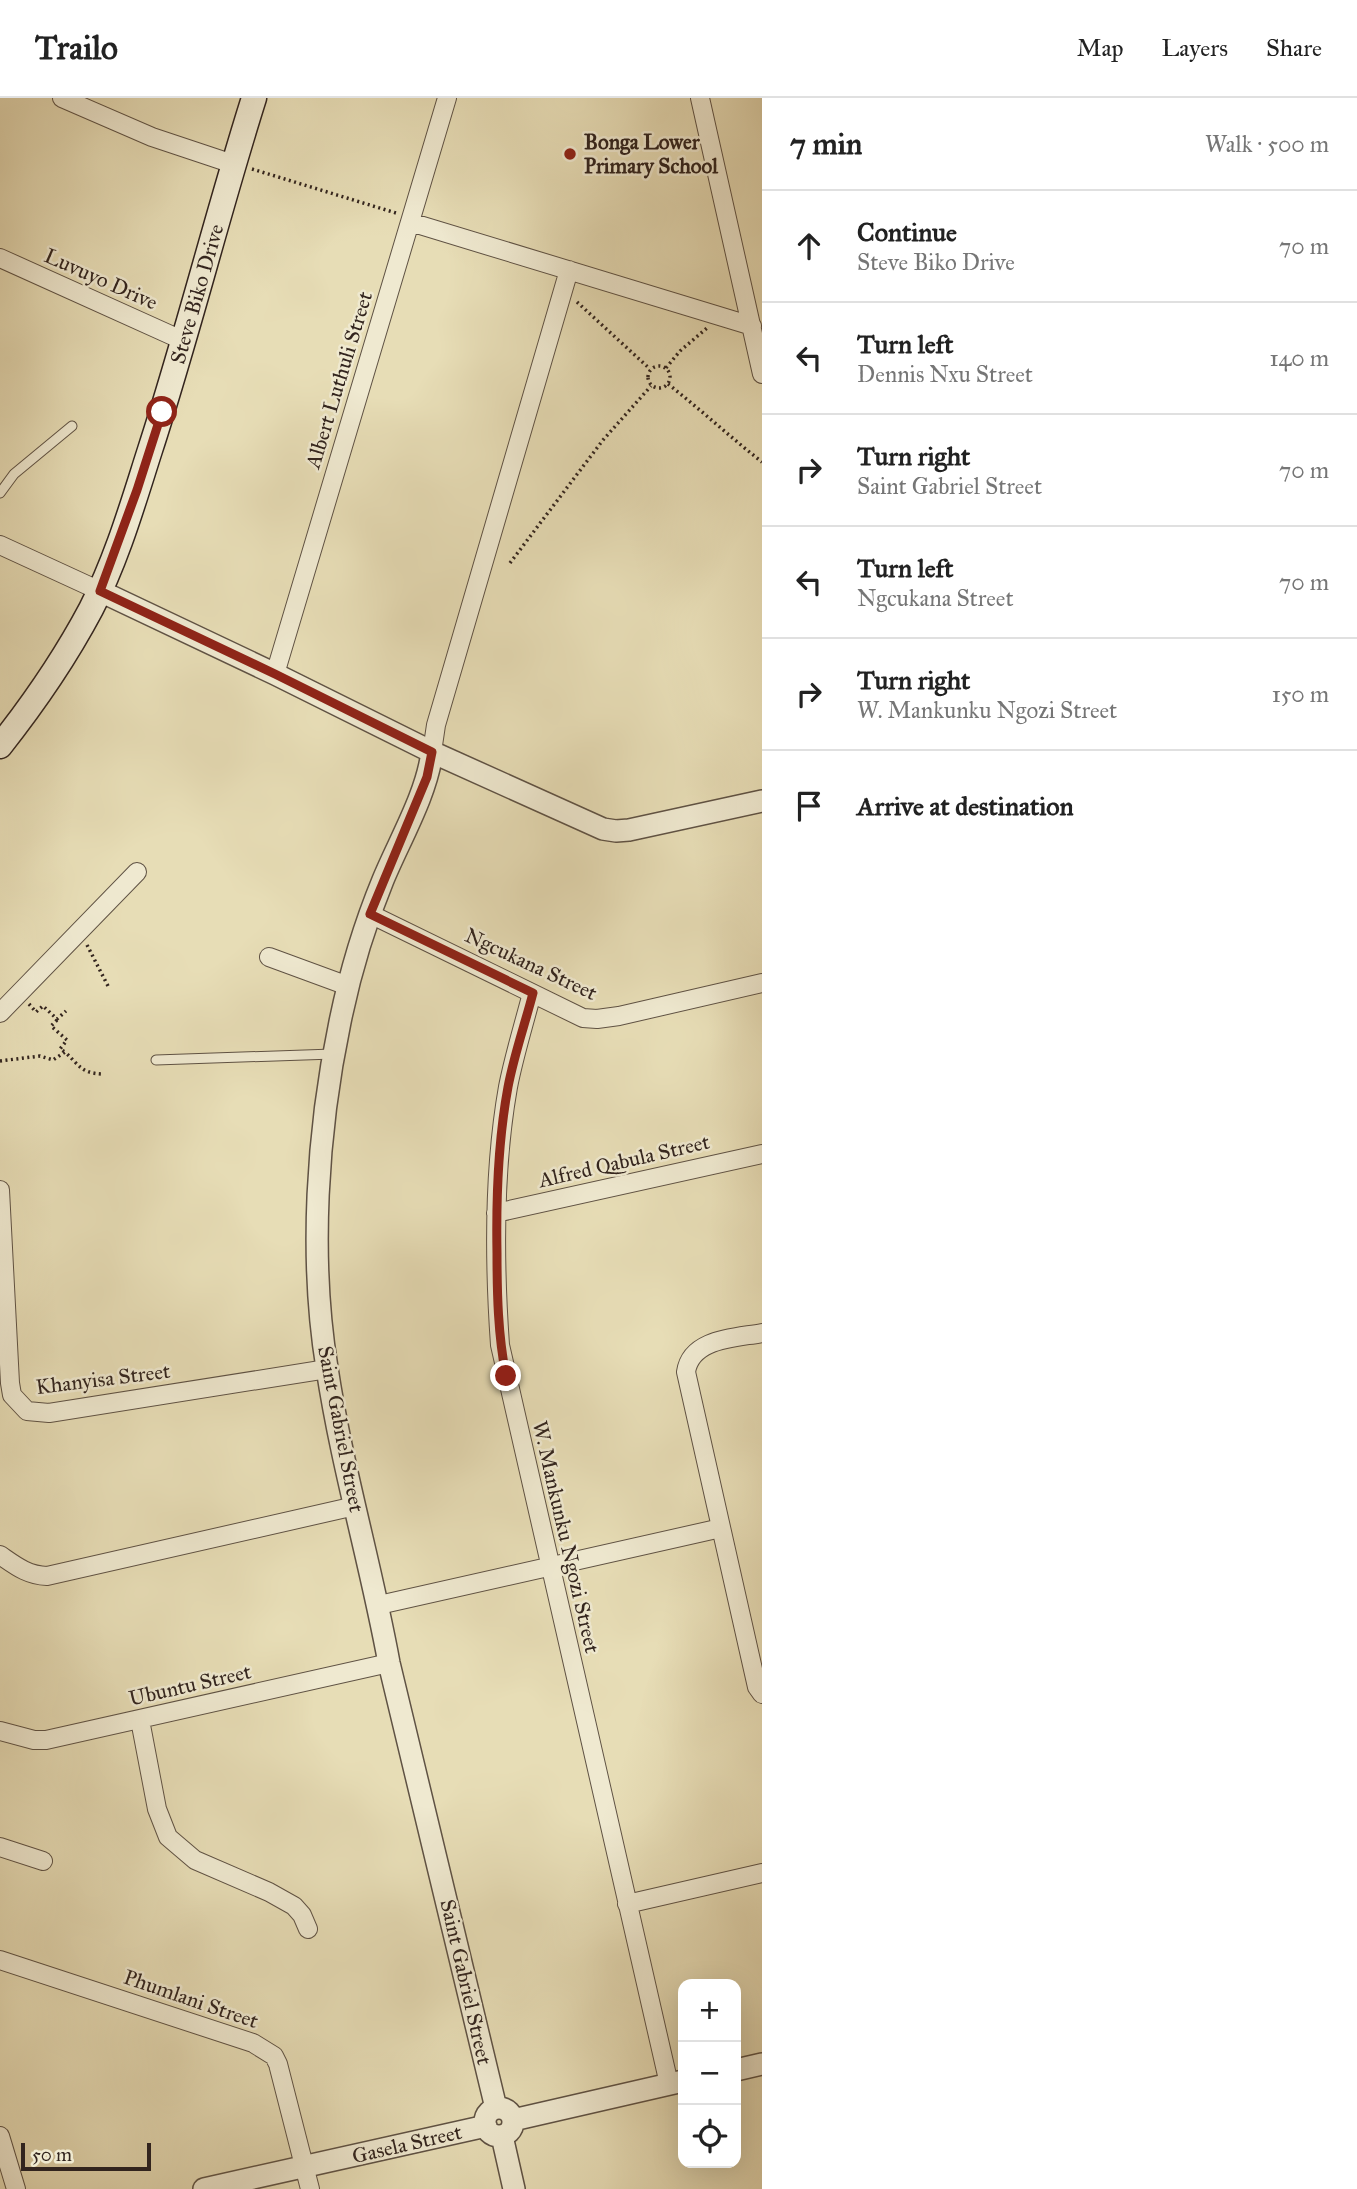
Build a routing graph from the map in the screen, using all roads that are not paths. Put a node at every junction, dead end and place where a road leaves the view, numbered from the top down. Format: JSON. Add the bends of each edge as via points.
{"nodes":[{"id":1,"x":62,"y":98,"type":"edge"},
{"id":2,"x":254,"y":98,"type":"edge"},
{"id":3,"x":447,"y":98,"type":"edge"},
{"id":4,"x":699,"y":98,"type":"edge"},
{"id":5,"x":240,"y":166,"type":"junction"},
{"id":6,"x":406,"y":218,"type":"junction"},
{"id":7,"x":0,"y":258,"type":"edge"},
{"id":8,"x":569,"y":271,"type":"junction"},
{"id":9,"x":751,"y":326,"type":"junction"},
{"id":10,"x":184,"y":341,"type":"junction"},
{"id":11,"x":762,"y":374,"type":"edge"},
{"id":12,"x":72,"y":426,"type":"dead end"},
{"id":13,"x":0,"y":493,"type":"edge"},
{"id":14,"x":0,"y":545,"type":"edge"},
{"id":15,"x":100,"y":591,"type":"junction"},
{"id":16,"x":275,"y":674,"type":"junction"},
{"id":17,"x":0,"y":746,"type":"edge"},
{"id":18,"x":432,"y":752,"type":"junction"},
{"id":19,"x":762,"y":801,"type":"edge"},
{"id":20,"x":137,"y":872,"type":"dead end"},
{"id":21,"x":370,"y":914,"type":"junction"},
{"id":22,"x":269,"y":957,"type":"dead end"},
{"id":23,"x":762,"y":983,"type":"edge"},
{"id":24,"x":348,"y":986,"type":"junction"},
{"id":25,"x":533,"y":993,"type":"junction"},
{"id":26,"x":0,"y":1013,"type":"edge"},
{"id":27,"x":333,"y":1054,"type":"junction"},
{"id":28,"x":156,"y":1060,"type":"dead end"},
{"id":29,"x":762,"y":1154,"type":"edge"},
{"id":30,"x":0,"y":1190,"type":"edge"},
{"id":31,"x":496,"y":1213,"type":"junction"},
{"id":32,"x":762,"y":1333,"type":"edge"},
{"id":33,"x":327,"y":1369,"type":"junction"},
{"id":34,"x":355,"y":1506,"type":"junction"},
{"id":35,"x":721,"y":1528,"type":"junction"},
{"id":36,"x":0,"y":1555,"type":"edge"},
{"id":37,"x":550,"y":1566,"type":"junction"},
{"id":38,"x":379,"y":1605,"type":"junction"},
{"id":39,"x":389,"y":1663,"type":"junction"},
{"id":40,"x":762,"y":1694,"type":"edge"},
{"id":41,"x":140,"y":1720,"type":"junction"},
{"id":42,"x":0,"y":1731,"type":"edge"},
{"id":43,"x":0,"y":1847,"type":"edge"},
{"id":44,"x":43,"y":1861,"type":"dead end"},
{"id":45,"x":762,"y":1873,"type":"edge"},
{"id":46,"x":626,"y":1904,"type":"junction"},
{"id":47,"x":307,"y":1929,"type":"dead end"},
{"id":48,"x":0,"y":1960,"type":"edge"},
{"id":49,"x":762,"y":2064,"type":"edge"},
{"id":50,"x":741,"y":2069,"type":"edge"},
{"id":51,"x":676,"y":2083,"type":"edge"},
{"id":52,"x":499,"y":2122,"type":"junction"},
{"id":53,"x":0,"y":2136,"type":"edge"},
{"id":54,"x":304,"y":2166,"type":"junction"},
{"id":55,"x":16,"y":2189,"type":"edge"},
{"id":56,"x":204,"y":2189,"type":"edge"},
{"id":57,"x":310,"y":2189,"type":"edge"},
{"id":58,"x":514,"y":2189,"type":"edge"}],
"edges":[{"from":1,"to":5,"type":"street","via":[[152,137]]},
{"from":2,"to":5,"type":"main road","name":"Steve Biko Drive"},
{"from":3,"to":6,"type":"street","name":"Albert Luthuli Street"},
{"from":4,"to":9,"type":"street"},
{"from":5,"to":10,"type":"main road","name":"Steve Biko Drive"},
{"from":6,"to":8,"type":"street"},
{"from":6,"to":16,"type":"street","name":"Albert Luthuli Street"},
{"from":7,"to":10,"type":"street","name":"Luvuyo Drive"},
{"from":8,"to":9,"type":"street"},
{"from":8,"to":18,"type":"street","via":[[436,725]]},
{"from":9,"to":11,"type":"street"},
{"from":10,"to":15,"type":"main road","name":"Steve Biko Drive"},
{"from":12,"to":13,"type":"lane","via":[[14,474]]},
{"from":14,"to":15,"type":"street"},
{"from":15,"to":16,"type":"street"},
{"from":15,"to":17,"type":"main road","name":"Steve Biko Drive","via":[[56,669]]},
{"from":16,"to":18,"type":"street"},
{"from":18,"to":19,"type":"street","via":[[616,831]]},
{"from":18,"to":21,"type":"street","name":"Saint Gabriel Street","via":[[427,777]]},
{"from":20,"to":26,"type":"street"},
{"from":21,"to":24,"type":"street","name":"Saint Gabriel Street"},
{"from":21,"to":25,"type":"street","name":"Ngcukana Street"},
{"from":22,"to":24,"type":"street"},
{"from":23,"to":25,"type":"street","name":"Ngcukana Street","via":[[597,1019],[577,1015]]},
{"from":24,"to":27,"type":"street","name":"Saint Gabriel Street"},
{"from":25,"to":31,"type":"street","name":"W. Mankunku Ngozi Street","via":[[509,1086]]},
{"from":27,"to":28,"type":"lane"},
{"from":27,"to":33,"type":"street","name":"Saint Gabriel Street","via":[[321,1148],[317,1256]]},
{"from":29,"to":31,"type":"street","name":"Alfred Qabula Street"},
{"from":30,"to":33,"type":"street","name":"Khanyisa Street","via":[[10,1383],[12,1395],[27,1411],[49,1413]]},
{"from":31,"to":37,"type":"street","name":"W. Mankunku Ngozi Street","via":[[500,1345]]},
{"from":32,"to":35,"type":"street","via":[[704,1346],[686,1366]]},
{"from":33,"to":34,"type":"street","name":"Saint Gabriel Street"},
{"from":34,"to":36,"type":"street","via":[[47,1576],[23,1571]]},
{"from":34,"to":38,"type":"street","name":"Saint Gabriel Street"},
{"from":35,"to":37,"type":"street"},
{"from":35,"to":40,"type":"street"},
{"from":37,"to":38,"type":"street"},
{"from":37,"to":46,"type":"street","name":"W. Mankunku Ngozi Street"},
{"from":38,"to":39,"type":"street","name":"Saint Gabriel Street"},
{"from":39,"to":41,"type":"street","name":"Ubuntu Street"},
{"from":39,"to":52,"type":"street","name":"Saint Gabriel Street"},
{"from":41,"to":42,"type":"street","name":"Ubuntu Street","via":[[46,1740]]},
{"from":41,"to":47,"type":"street","via":[[157,1809],[168,1838],[195,1860],[294,1906]]},
{"from":43,"to":44,"type":"street"},
{"from":45,"to":46,"type":"street"},
{"from":46,"to":51,"type":"street","name":"W. Mankunku Ngozi Street"},
{"from":48,"to":54,"type":"street","name":"Phumlani Street","via":[[266,2050],[278,2064]]},
{"from":49,"to":50,"type":"street"},
{"from":51,"to":52,"type":"street","name":"Gasela Street"},
{"from":52,"to":54,"type":"street","name":"Gasela Street"},
{"from":52,"to":58,"type":"street","name":"Saint Gabriel Street"},
{"from":53,"to":55,"type":"street"},
{"from":54,"to":56,"type":"street","name":"Gasela Street"},
{"from":54,"to":57,"type":"street","name":"Phumlani Street"}]}
